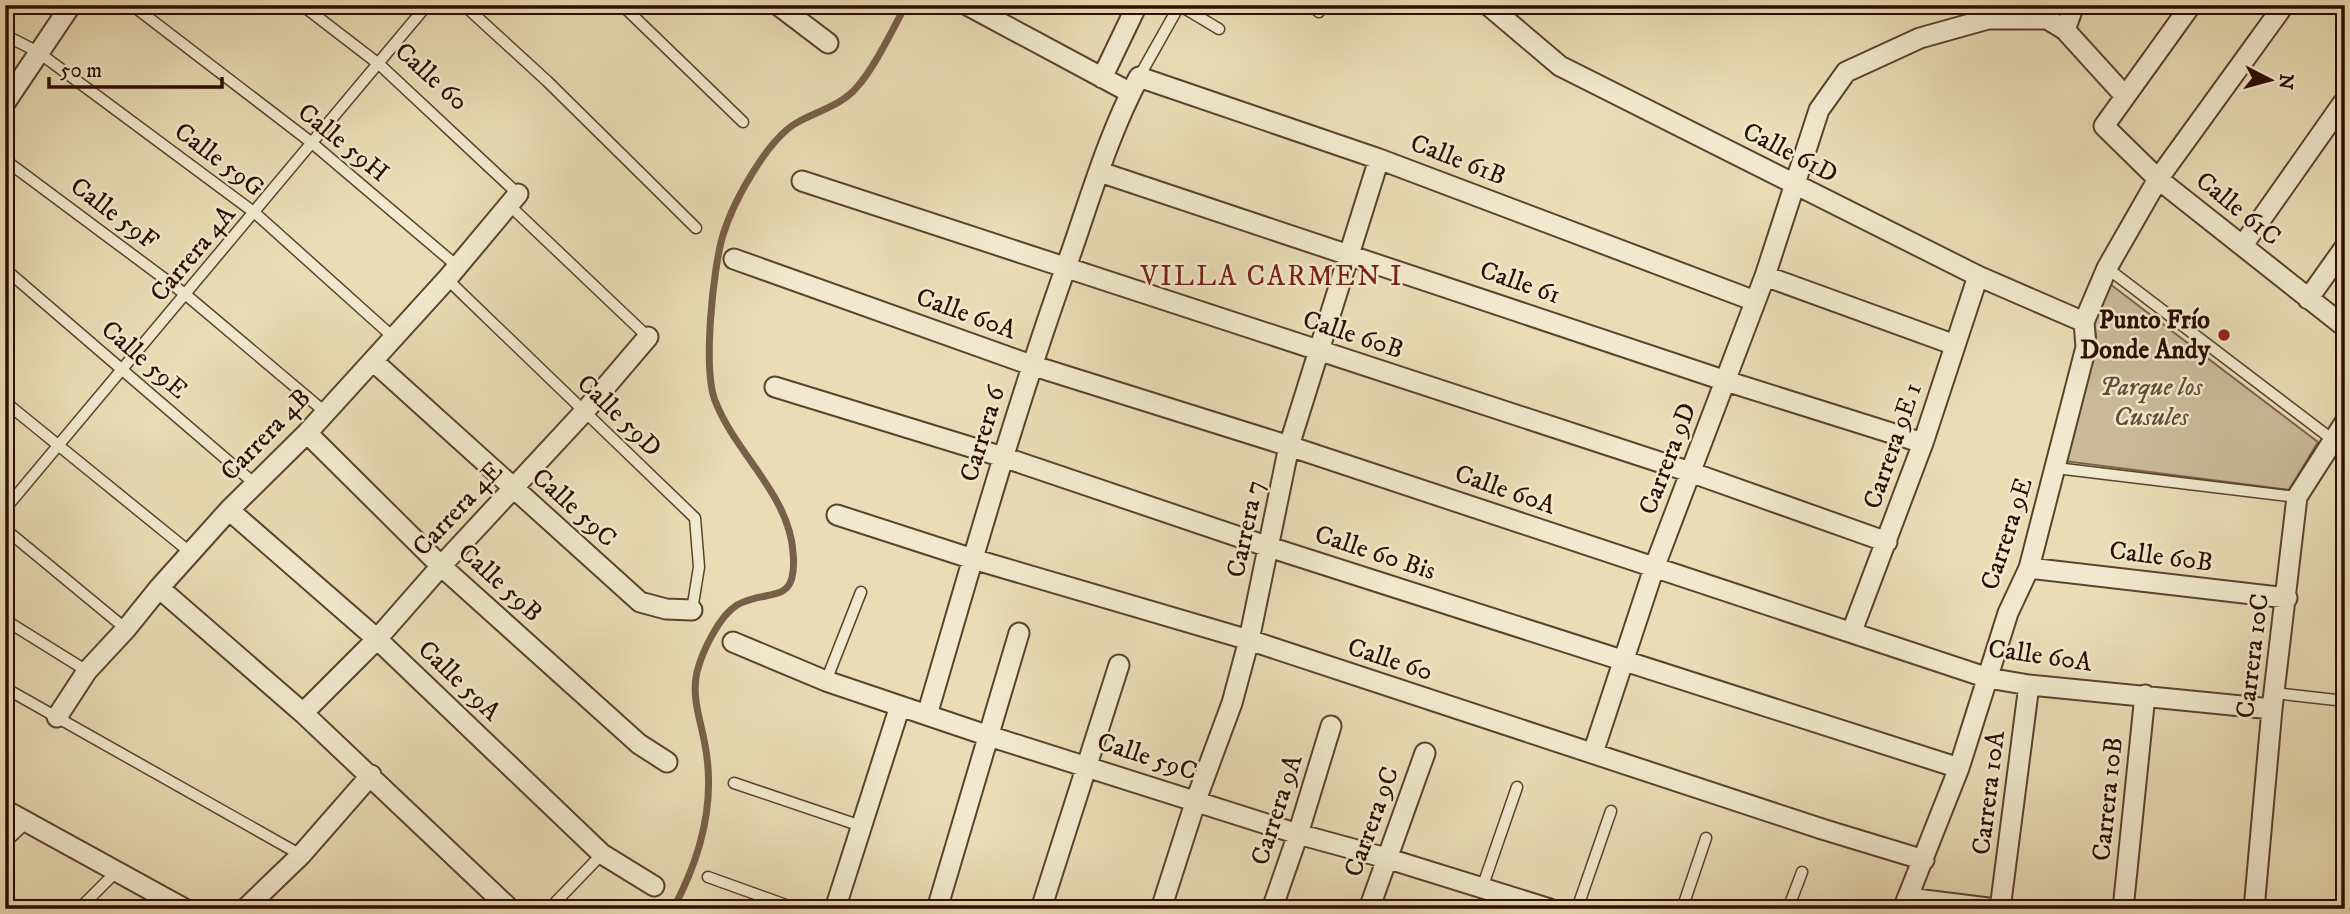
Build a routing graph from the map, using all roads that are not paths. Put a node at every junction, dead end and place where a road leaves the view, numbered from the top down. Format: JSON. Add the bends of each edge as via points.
{"nodes":[{"id":1,"x":71,"y":5,"type":"edge"},
{"id":2,"x":132,"y":5,"type":"edge"},
{"id":3,"x":302,"y":5,"type":"edge"},
{"id":4,"x":427,"y":5,"type":"edge"},
{"id":5,"x":464,"y":5,"type":"edge"},
{"id":6,"x":622,"y":5,"type":"edge"},
{"id":7,"x":778,"y":5,"type":"edge"},
{"id":8,"x":967,"y":5,"type":"edge"},
{"id":9,"x":1137,"y":5,"type":"edge"},
{"id":10,"x":1179,"y":5,"type":"edge"},
{"id":11,"x":1310,"y":5,"type":"edge"},
{"id":12,"x":1488,"y":5,"type":"edge"},
{"id":13,"x":2074,"y":5,"type":"edge"},
{"id":14,"x":2191,"y":5,"type":"edge"},
{"id":15,"x":2284,"y":5,"type":"edge"},
{"id":16,"x":1319,"y":12,"type":"dead end"},
{"id":17,"x":2043,"y":12,"type":"edge"},
{"id":18,"x":1219,"y":29,"type":"dead end"},
{"id":19,"x":2065,"y":30,"type":"junction"},
{"id":20,"x":5,"y":35,"type":"edge"},
{"id":21,"x":828,"y":43,"type":"dead end"},
{"id":22,"x":38,"y":52,"type":"junction"},
{"id":23,"x":380,"y":65,"type":"junction"},
{"id":24,"x":1102,"y":78,"type":"junction"},
{"id":25,"x":1135,"y":85,"type":"junction"},
{"id":26,"x":2125,"y":96,"type":"junction"},
{"id":27,"x":2345,"y":100,"type":"edge"},
{"id":28,"x":5,"y":103,"type":"edge"},
{"id":29,"x":743,"y":122,"type":"dead end"},
{"id":30,"x":312,"y":143,"type":"junction"},
{"id":31,"x":1380,"y":159,"type":"junction"},
{"id":32,"x":5,"y":160,"type":"edge"},
{"id":33,"x":1100,"y":172,"type":"junction"},
{"id":34,"x":2158,"y":179,"type":"junction"},
{"id":35,"x":802,"y":181,"type":"dead end"},
{"id":36,"x":1795,"y":184,"type":"junction"},
{"id":37,"x":514,"y":199,"type":"junction"},
{"id":38,"x":255,"y":213,"type":"junction"},
{"id":39,"x":696,"y":228,"type":"dead end"},
{"id":40,"x":2243,"y":245,"type":"junction"},
{"id":41,"x":2345,"y":247,"type":"edge"},
{"id":42,"x":1350,"y":254,"type":"junction"},
{"id":43,"x":734,"y":259,"type":"dead end"},
{"id":44,"x":1066,"y":267,"type":"junction"},
{"id":45,"x":2107,"y":268,"type":"junction"},
{"id":46,"x":5,"y":269,"type":"edge"},
{"id":47,"x":452,"y":273,"type":"junction"},
{"id":48,"x":1765,"y":276,"type":"junction"},
{"id":49,"x":1978,"y":276,"type":"junction"},
{"id":50,"x":186,"y":294,"type":"junction"},
{"id":51,"x":2308,"y":299,"type":"junction"},
{"id":52,"x":1755,"y":301,"type":"junction"},
{"id":53,"x":2084,"y":322,"type":"junction"},
{"id":54,"x":2345,"y":327,"type":"edge"},
{"id":55,"x":393,"y":337,"type":"junction"},
{"id":56,"x":648,"y":337,"type":"joint"},
{"id":57,"x":1955,"y":345,"type":"junction"},
{"id":58,"x":1320,"y":353,"type":"junction"},
{"id":59,"x":373,"y":361,"type":"junction"},
{"id":60,"x":1031,"y":365,"type":"junction"},
{"id":61,"x":122,"y":369,"type":"junction"},
{"id":62,"x":1726,"y":380,"type":"junction"},
{"id":63,"x":775,"y":387,"type":"dead end"},
{"id":64,"x":5,"y":402,"type":"edge"},
{"id":65,"x":325,"y":412,"type":"junction"},
{"id":66,"x":584,"y":412,"type":"junction"},
{"id":67,"x":2341,"y":430,"type":"edge"},
{"id":68,"x":307,"y":433,"type":"junction"},
{"id":69,"x":1923,"y":443,"type":"junction"},
{"id":70,"x":59,"y":446,"type":"junction"},
{"id":71,"x":1289,"y":446,"type":"junction"},
{"id":72,"x":1003,"y":457,"type":"junction"},
{"id":73,"x":2056,"y":468,"type":"junction"},
{"id":74,"x":1690,"y":472,"type":"junction"},
{"id":75,"x":255,"y":484,"type":"junction"},
{"id":76,"x":513,"y":489,"type":"junction"},
{"id":77,"x":2297,"y":497,"type":"junction"},
{"id":78,"x":5,"y":509,"type":"edge"},
{"id":79,"x":229,"y":510,"type":"junction"},
{"id":80,"x":837,"y":515,"type":"dead end"},
{"id":81,"x":5,"y":529,"type":"edge"},
{"id":82,"x":1887,"y":542,"type":"junction"},
{"id":83,"x":1269,"y":547,"type":"junction"},
{"id":84,"x":191,"y":553,"type":"junction"},
{"id":85,"x":973,"y":559,"type":"junction"},
{"id":86,"x":441,"y":566,"type":"junction"},
{"id":87,"x":1654,"y":568,"type":"junction"},
{"id":88,"x":2029,"y":568,"type":"junction"},
{"id":89,"x":159,"y":588,"type":"junction"},
{"id":90,"x":861,"y":592,"type":"dead end"},
{"id":91,"x":2287,"y":598,"type":"junction"},
{"id":92,"x":692,"y":611,"type":"joint"},
{"id":93,"x":5,"y":620,"type":"edge"},
{"id":94,"x":126,"y":628,"type":"junction"},
{"id":95,"x":1852,"y":631,"type":"junction"},
{"id":96,"x":1019,"y":633,"type":"dead end"},
{"id":97,"x":377,"y":639,"type":"junction"},
{"id":98,"x":1249,"y":640,"type":"junction"},
{"id":99,"x":733,"y":642,"type":"dead end"},
{"id":100,"x":1623,"y":661,"type":"junction"},
{"id":101,"x":1119,"y":665,"type":"dead end"},
{"id":102,"x":87,"y":671,"type":"junction"},
{"id":103,"x":1987,"y":678,"type":"junction"},
{"id":104,"x":826,"y":681,"type":"junction"},
{"id":105,"x":2029,"y":685,"type":"junction"},
{"id":106,"x":5,"y":688,"type":"edge"},
{"id":107,"x":2145,"y":695,"type":"junction"},
{"id":108,"x":2273,"y":701,"type":"junction"},
{"id":109,"x":2345,"y":701,"type":"edge"},
{"id":110,"x":900,"y":706,"type":"junction"},
{"id":111,"x":303,"y":713,"type":"junction"},
{"id":112,"x":927,"y":715,"type":"junction"},
{"id":113,"x":57,"y":717,"type":"junction"},
{"id":114,"x":1331,"y":726,"type":"dead end"},
{"id":115,"x":989,"y":736,"type":"junction"},
{"id":116,"x":1425,"y":753,"type":"dead end"},
{"id":117,"x":1593,"y":753,"type":"junction"},
{"id":118,"x":667,"y":762,"type":"dead end"},
{"id":119,"x":1086,"y":765,"type":"junction"},
{"id":120,"x":1959,"y":768,"type":"junction"},
{"id":121,"x":371,"y":775,"type":"junction"},
{"id":122,"x":734,"y":783,"type":"dead end"},
{"id":123,"x":1517,"y":787,"type":"dead end"},
{"id":124,"x":1196,"y":800,"type":"junction"},
{"id":125,"x":5,"y":810,"type":"edge"},
{"id":126,"x":1611,"y":811,"type":"dead end"},
{"id":127,"x":28,"y":821,"type":"junction"},
{"id":128,"x":861,"y":826,"type":"junction"},
{"id":129,"x":1298,"y":834,"type":"junction"},
{"id":130,"x":1706,"y":838,"type":"dead end"},
{"id":131,"x":5,"y":843,"type":"edge"},
{"id":132,"x":602,"y":853,"type":"junction"},
{"id":133,"x":301,"y":855,"type":"junction"},
{"id":134,"x":1386,"y":858,"type":"junction"},
{"id":135,"x":1924,"y":860,"type":"junction"},
{"id":136,"x":117,"y":870,"type":"junction"},
{"id":137,"x":1802,"y":872,"type":"dead end"},
{"id":138,"x":708,"y":877,"type":"dead end"},
{"id":139,"x":654,"y":887,"type":"dead end"},
{"id":140,"x":1482,"y":888,"type":"junction"},
{"id":141,"x":1905,"y":903,"type":"edge"},
{"id":142,"x":1983,"y":908,"type":"edge"},
{"id":143,"x":79,"y":909,"type":"edge"},
{"id":144,"x":185,"y":909,"type":"edge"},
{"id":145,"x":245,"y":909,"type":"edge"},
{"id":146,"x":510,"y":909,"type":"edge"},
{"id":147,"x":549,"y":909,"type":"edge"},
{"id":148,"x":797,"y":909,"type":"edge"},
{"id":149,"x":835,"y":909,"type":"edge"},
{"id":150,"x":937,"y":909,"type":"edge"},
{"id":151,"x":1041,"y":909,"type":"edge"},
{"id":152,"x":1161,"y":909,"type":"edge"},
{"id":153,"x":1272,"y":909,"type":"edge"},
{"id":154,"x":1369,"y":909,"type":"edge"},
{"id":155,"x":1550,"y":909,"type":"edge"},
{"id":156,"x":1577,"y":909,"type":"edge"},
{"id":157,"x":1682,"y":909,"type":"edge"},
{"id":158,"x":1788,"y":909,"type":"edge"},
{"id":159,"x":1998,"y":909,"type":"edge"},
{"id":160,"x":2123,"y":909,"type":"edge"},
{"id":161,"x":2254,"y":909,"type":"edge"}],
"edges":[{"from":1,"to":22,"type":"street"},
{"from":2,"to":30,"type":"lane","name":"Calle 59H"},
{"from":3,"to":23,"type":"lane","name":"Calle 60"},
{"from":4,"to":23,"type":"lane","name":"Carrera 4A"},
{"from":5,"to":39,"type":"lane"},
{"from":6,"to":29,"type":"lane"},
{"from":7,"to":21,"type":"street"},
{"from":8,"to":24,"type":"street","name":"Calle 61B"},
{"from":9,"to":24,"type":"street"},
{"from":10,"to":18,"type":"lane"},
{"from":10,"to":25,"type":"lane"},
{"from":11,"to":16,"type":"lane"},
{"from":12,"to":36,"type":"street","name":"Calle 61D","via":[[1560,66]]},
{"from":13,"to":19,"type":"street"},
{"from":14,"to":26,"type":"street"},
{"from":15,"to":34,"type":"street","name":"Carrera 9E"},
{"from":17,"to":19,"type":"street"},
{"from":17,"to":36,"type":"street","name":"Carrera 9D","via":[[1988,19],[1920,38],[1846,72],[1819,110]]},
{"from":19,"to":26,"type":"street"},
{"from":20,"to":22,"type":"lane","name":"Calle 59G"},
{"from":22,"to":28,"type":"street"},
{"from":22,"to":38,"type":"lane","name":"Calle 59G"},
{"from":23,"to":30,"type":"lane","name":"Carrera 4A"},
{"from":23,"to":37,"type":"lane","name":"Calle 60"},
{"from":24,"to":25,"type":"street","name":"Calle 61B"},
{"from":25,"to":31,"type":"street","name":"Calle 61B"},
{"from":25,"to":33,"type":"street","name":"Carrera 6"},
{"from":26,"to":34,"type":"street","name":"Calle 61C","via":[[2104,126]]},
{"from":27,"to":40,"type":"street"},
{"from":30,"to":38,"type":"lane","name":"Carrera 4A"},
{"from":30,"to":47,"type":"lane","name":"Calle 59H"},
{"from":31,"to":42,"type":"street","name":"Carrera 7"},
{"from":31,"to":52,"type":"street","name":"Calle 61B"},
{"from":32,"to":50,"type":"lane","name":"Calle 59F"},
{"from":33,"to":42,"type":"street","name":"Calle 61"},
{"from":33,"to":44,"type":"street","name":"Carrera 6"},
{"from":34,"to":40,"type":"street","name":"Calle 61C"},
{"from":34,"to":45,"type":"street","name":"Carrera 9E"},
{"from":35,"to":44,"type":"street","name":"Calle 60B"},
{"from":36,"to":48,"type":"street","name":"Carrera 9D"},
{"from":36,"to":49,"type":"street","name":"Calle 61D"},
{"from":37,"to":47,"type":"street","name":"Carrera 4B"},
{"from":37,"to":56,"type":"lane","name":"Calle 60"},
{"from":38,"to":50,"type":"lane","name":"Carrera 4A"},
{"from":38,"to":55,"type":"lane","name":"Calle 59G"},
{"from":40,"to":51,"type":"street","name":"Calle 61C"},
{"from":41,"to":51,"type":"street"},
{"from":42,"to":58,"type":"street","name":"Carrera 7"},
{"from":42,"to":62,"type":"street","name":"Calle 61"},
{"from":43,"to":60,"type":"street","name":"Calle 60A"},
{"from":44,"to":58,"type":"street","name":"Calle 60B"},
{"from":44,"to":60,"type":"street","name":"Carrera 6"},
{"from":45,"to":53,"type":"street","name":"Carrera 9E"},
{"from":45,"to":67,"type":"lane"},
{"from":46,"to":61,"type":"lane","name":"Calle 59E"},
{"from":47,"to":55,"type":"street","name":"Carrera 4B"},
{"from":47,"to":66,"type":"lane","name":"Calle 59D"},
{"from":48,"to":52,"type":"street","name":"Carrera 9D"},
{"from":48,"to":57,"type":"street"},
{"from":49,"to":53,"type":"street","name":"Calle 61D"},
{"from":49,"to":57,"type":"street","name":"Carrera 9E 1"},
{"from":50,"to":61,"type":"lane","name":"Carrera 4A"},
{"from":50,"to":65,"type":"lane","name":"Calle 59F"},
{"from":51,"to":54,"type":"street","name":"Calle 61C"},
{"from":52,"to":62,"type":"street","name":"Carrera 9D"},
{"from":53,"to":73,"type":"street","name":"Carrera 9E","via":[[2086,347]]},
{"from":55,"to":59,"type":"street","name":"Carrera 4B"},
{"from":56,"to":66,"type":"street","name":"Carrera 4E"},
{"from":57,"to":69,"type":"street","name":"Carrera 9E 1"},
{"from":58,"to":71,"type":"street","name":"Carrera 7"},
{"from":58,"to":74,"type":"street","name":"Calle 60B"},
{"from":59,"to":65,"type":"street","name":"Carrera 4B"},
{"from":59,"to":76,"type":"street","name":"Calle 59C"},
{"from":60,"to":71,"type":"street","name":"Calle 60A"},
{"from":60,"to":72,"type":"street","name":"Carrera 6"},
{"from":61,"to":70,"type":"lane","name":"Carrera 4A"},
{"from":61,"to":75,"type":"lane","name":"Calle 59E"},
{"from":62,"to":69,"type":"street","name":"Calle 61"},
{"from":62,"to":74,"type":"street","name":"Carrera 9D"},
{"from":63,"to":72,"type":"street","name":"Calle 60 Bis"},
{"from":64,"to":70,"type":"lane"},
{"from":65,"to":68,"type":"street","name":"Carrera 4B"},
{"from":66,"to":76,"type":"street","name":"Carrera 4E"},
{"from":66,"to":92,"type":"lane","name":"Calle 59D","via":[[695,518],[699,567]]},
{"from":67,"to":77,"type":"street","name":"Carrera 10C"},
{"from":68,"to":75,"type":"street","name":"Carrera 4B"},
{"from":68,"to":86,"type":"street","name":"Calle 59B"},
{"from":69,"to":82,"type":"street","name":"Carrera 9E 1"},
{"from":70,"to":78,"type":"lane","name":"Carrera 4A"},
{"from":70,"to":84,"type":"lane"},
{"from":71,"to":83,"type":"street","name":"Carrera 7"},
{"from":71,"to":87,"type":"street","name":"Calle 60A"},
{"from":72,"to":83,"type":"street","name":"Calle 60 Bis"},
{"from":72,"to":85,"type":"street","name":"Carrera 6"},
{"from":73,"to":77,"type":"lane"},
{"from":73,"to":88,"type":"street","name":"Carrera 9E"},
{"from":74,"to":82,"type":"street","name":"Calle 60B"},
{"from":74,"to":87,"type":"street","name":"Carrera 9D"},
{"from":75,"to":79,"type":"street","name":"Carrera 4B"},
{"from":76,"to":86,"type":"street","name":"Carrera 4E"},
{"from":76,"to":92,"type":"street","name":"Calle 59C","via":[[640,602]]},
{"from":77,"to":91,"type":"street","name":"Carrera 10C"},
{"from":79,"to":84,"type":"street","name":"Carrera 4B"},
{"from":79,"to":97,"type":"street","name":"Calle 59A"},
{"from":80,"to":85,"type":"street","name":"Calle 60"},
{"from":81,"to":94,"type":"lane"},
{"from":82,"to":95,"type":"street","name":"Carrera 9E 1"},
{"from":83,"to":98,"type":"street","name":"Carrera 7"},
{"from":83,"to":100,"type":"street","name":"Calle 60 Bis"},
{"from":84,"to":89,"type":"street","name":"Carrera 4B"},
{"from":85,"to":98,"type":"street","name":"Calle 60"},
{"from":85,"to":112,"type":"street","name":"Carrera 6"},
{"from":86,"to":97,"type":"street","name":"Carrera 4E"},
{"from":86,"to":118,"type":"street","name":"Calle 59B","via":[[639,744]]},
{"from":87,"to":95,"type":"street","name":"Calle 60A"},
{"from":87,"to":100,"type":"street","name":"Carrera 9D"},
{"from":88,"to":91,"type":"street","name":"Calle 60B"},
{"from":88,"to":103,"type":"street","name":"Carrera 9E","via":[[2008,613]]},
{"from":89,"to":94,"type":"street","name":"Carrera 4B"},
{"from":89,"to":111,"type":"street"},
{"from":90,"to":104,"type":"lane"},
{"from":91,"to":108,"type":"street","name":"Carrera 10C"},
{"from":93,"to":102,"type":"lane"},
{"from":94,"to":102,"type":"street","name":"Carrera 4B"},
{"from":95,"to":103,"type":"street","name":"Calle 60A"},
{"from":96,"to":115,"type":"street"},
{"from":97,"to":111,"type":"street","name":"Carrera 4E"},
{"from":97,"to":132,"type":"street","name":"Calle 59A"},
{"from":98,"to":117,"type":"street","name":"Calle 60"},
{"from":98,"to":124,"type":"street","name":"Carrera 7","via":[[1232,703]]},
{"from":99,"to":104,"type":"street","name":"Calle 59C"},
{"from":100,"to":117,"type":"street","name":"Carrera 9D"},
{"from":100,"to":120,"type":"street","name":"Calle 60 Bis"},
{"from":101,"to":119,"type":"street"},
{"from":102,"to":113,"type":"street","name":"Carrera 4B"},
{"from":103,"to":105,"type":"street","name":"Calle 60A"},
{"from":103,"to":120,"type":"street","name":"Carrera 9E"},
{"from":104,"to":110,"type":"street","name":"Calle 59C"},
{"from":105,"to":107,"type":"street","name":"Calle 60A"},
{"from":105,"to":159,"type":"street","name":"Carrera 10A"},
{"from":106,"to":113,"type":"lane"},
{"from":107,"to":108,"type":"street","name":"Calle 60A"},
{"from":107,"to":160,"type":"street","name":"Carrera 10B"},
{"from":108,"to":109,"type":"lane","name":"Calle 60A"},
{"from":108,"to":161,"type":"street","name":"Carrera 10C"},
{"from":110,"to":112,"type":"street","name":"Calle 59C"},
{"from":110,"to":128,"type":"street"},
{"from":111,"to":121,"type":"street"},
{"from":112,"to":115,"type":"street","name":"Calle 59C"},
{"from":113,"to":133,"type":"lane"},
{"from":114,"to":129,"type":"street","name":"Carrera 9A"},
{"from":115,"to":119,"type":"street","name":"Calle 59C"},
{"from":115,"to":150,"type":"street"},
{"from":116,"to":134,"type":"street","name":"Carrera 9C"},
{"from":117,"to":135,"type":"street","name":"Calle 60"},
{"from":119,"to":124,"type":"street","name":"Calle 59C"},
{"from":119,"to":151,"type":"street"},
{"from":120,"to":135,"type":"street","name":"Carrera 9E"},
{"from":121,"to":133,"type":"street"},
{"from":121,"to":146,"type":"street"},
{"from":122,"to":128,"type":"lane"},
{"from":123,"to":140,"type":"lane"},
{"from":124,"to":129,"type":"street","name":"Calle 59C"},
{"from":124,"to":152,"type":"street","name":"Carrera 7"},
{"from":125,"to":127,"type":"street"},
{"from":126,"to":156,"type":"lane"},
{"from":127,"to":131,"type":"lane"},
{"from":127,"to":136,"type":"street"},
{"from":128,"to":149,"type":"street"},
{"from":129,"to":134,"type":"street","name":"Calle 59C"},
{"from":129,"to":153,"type":"street","name":"Carrera 9A"},
{"from":130,"to":157,"type":"lane"},
{"from":132,"to":139,"type":"street","name":"Calle 59A"},
{"from":132,"to":147,"type":"lane"},
{"from":133,"to":145,"type":"street"},
{"from":134,"to":140,"type":"street","name":"Calle 59C"},
{"from":134,"to":154,"type":"street","name":"Carrera 9C"},
{"from":135,"to":141,"type":"street","name":"Carrera 9E"},
{"from":136,"to":143,"type":"lane"},
{"from":136,"to":144,"type":"street"},
{"from":137,"to":158,"type":"lane"},
{"from":138,"to":148,"type":"lane"},
{"from":140,"to":155,"type":"street","name":"Calle 59C"},
{"from":141,"to":142,"type":"street"},
{"from":142,"to":159,"type":"street"}]}
